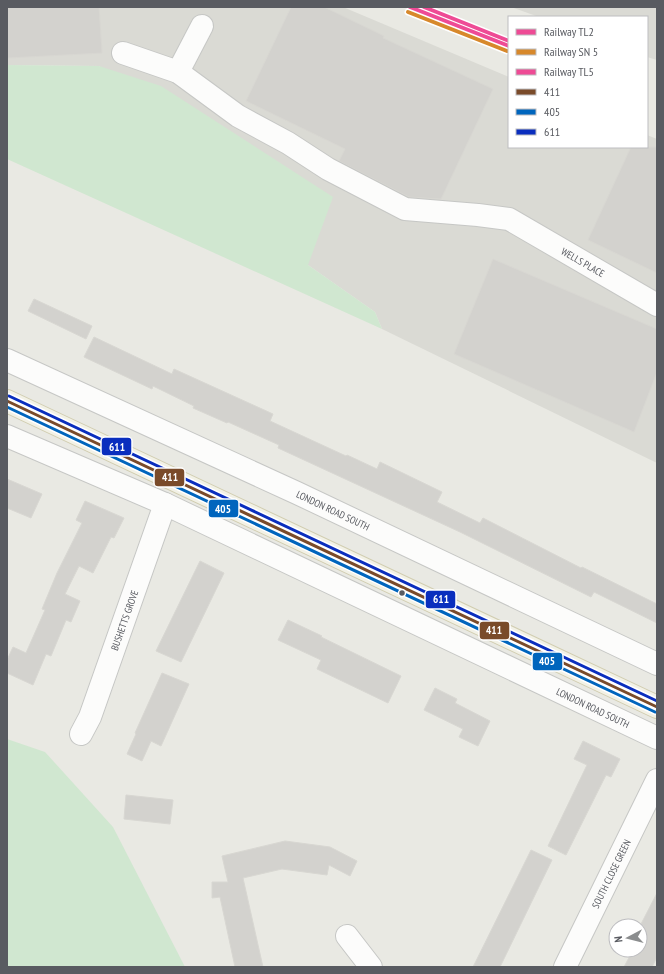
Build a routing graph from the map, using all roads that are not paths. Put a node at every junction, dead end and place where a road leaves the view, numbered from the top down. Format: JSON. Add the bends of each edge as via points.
{"nodes":[{"id":1,"x":202,"y":26,"type":"dead end"},
{"id":2,"x":123,"y":53,"type":"dead end"},
{"id":3,"x":178,"y":72,"type":"junction"},
{"id":4,"x":657,"y":305,"type":"edge"},
{"id":5,"x":7,"y":360,"type":"edge"},
{"id":6,"x":7,"y":401,"type":"edge"},
{"id":7,"x":7,"y":436,"type":"edge"},
{"id":8,"x":165,"y":504,"type":"junction"},
{"id":9,"x":657,"y":664,"type":"edge"},
{"id":10,"x":657,"y":707,"type":"edge"},
{"id":11,"x":81,"y":734,"type":"dead end"},
{"id":12,"x":657,"y":738,"type":"edge"},
{"id":13,"x":657,"y":780,"type":"edge"},
{"id":14,"x":347,"y":936,"type":"dead end"},
{"id":15,"x":371,"y":967,"type":"edge"},
{"id":16,"x":565,"y":967,"type":"edge"}],
"edges":[{"from":1,"to":3,"type":"street"},
{"from":2,"to":3,"type":"street"},
{"from":3,"to":4,"type":"street","name":"WELLS PLACE","via":[[238,116],[288,143],[328,169],[405,209],[508,219]]},
{"from":5,"to":9,"type":"street","name":"LONDON ROAD SOUTH","via":[[297,493]]},
{"from":6,"to":10,"type":"main road"},
{"from":7,"to":8,"type":"street","name":"LONDON ROAD SOUTH"},
{"from":8,"to":11,"type":"street","name":"BUSHETTS GROVE","via":[[90,717]]},
{"from":8,"to":12,"type":"street","name":"LONDON ROAD SOUTH"},
{"from":13,"to":16,"type":"street","name":"SOUTH CLOSE GREEN"},
{"from":14,"to":15,"type":"street"}]}
